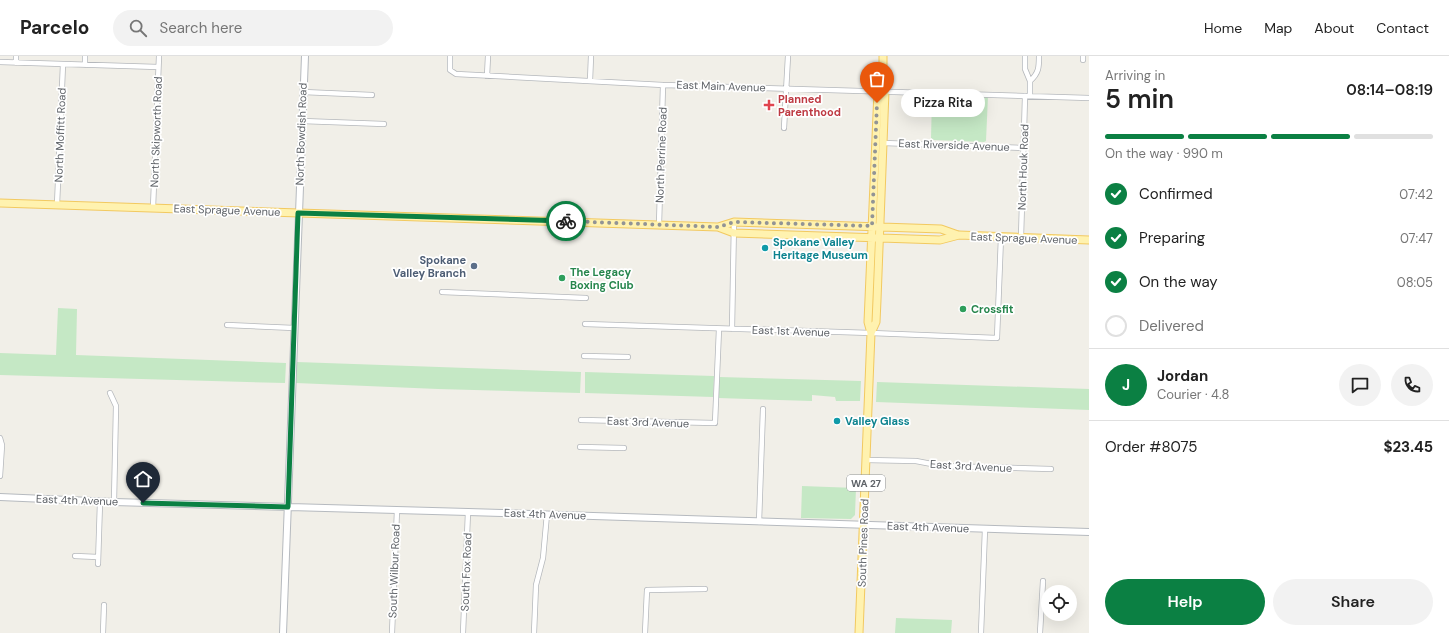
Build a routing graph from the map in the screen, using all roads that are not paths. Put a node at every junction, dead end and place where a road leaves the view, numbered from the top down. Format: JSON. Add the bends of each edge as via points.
{"nodes":[{"id":1,"x":16,"y":56,"type":"edge"},
{"id":2,"x":85,"y":56,"type":"edge"},
{"id":3,"x":159,"y":56,"type":"edge"},
{"id":4,"x":305,"y":56,"type":"edge"},
{"id":5,"x":450,"y":56,"type":"edge"},
{"id":6,"x":488,"y":56,"type":"edge"},
{"id":7,"x":591,"y":56,"type":"edge"},
{"id":8,"x":788,"y":56,"type":"edge"},
{"id":9,"x":883,"y":56,"type":"edge"},
{"id":10,"x":1025,"y":56,"type":"edge"},
{"id":11,"x":1039,"y":56,"type":"edge"},
{"id":12,"x":0,"y":62,"type":"edge"},
{"id":13,"x":16,"y":63,"type":"junction"},
{"id":14,"x":63,"y":64,"type":"junction"},
{"id":15,"x":84,"y":65,"type":"junction"},
{"id":16,"x":158,"y":67,"type":"junction"},
{"id":17,"x":487,"y":76,"type":"junction"},
{"id":18,"x":590,"y":81,"type":"junction"},
{"id":19,"x":1030,"y":81,"type":"junction"},
{"id":20,"x":663,"y":85,"type":"junction"},
{"id":21,"x":786,"y":89,"type":"junction"},
{"id":22,"x":882,"y":91,"type":"junction"},
{"id":23,"x":303,"y":92,"type":"junction"},
{"id":24,"x":372,"y":95,"type":"dead end"},
{"id":25,"x":1027,"y":96,"type":"junction"},
{"id":26,"x":1089,"y":98,"type":"edge"},
{"id":27,"x":302,"y":121,"type":"junction"},
{"id":28,"x":384,"y":124,"type":"dead end"},
{"id":29,"x":784,"y":128,"type":"dead end"},
{"id":30,"x":883,"y":143,"type":"junction"},
{"id":31,"x":1024,"y":148,"type":"junction"},
{"id":32,"x":0,"y":203,"type":"edge"},
{"id":33,"x":57,"y":205,"type":"junction"},
{"id":34,"x":153,"y":208,"type":"junction"},
{"id":35,"x":298,"y":213,"type":"junction"},
{"id":36,"x":734,"y":222,"type":"junction"},
{"id":37,"x":659,"y":225,"type":"junction"},
{"id":38,"x":872,"y":226,"type":"junction"},
{"id":39,"x":880,"y":226,"type":"junction"},
{"id":40,"x":718,"y":227,"type":"junction"},
{"id":41,"x":734,"y":233,"type":"junction"},
{"id":42,"x":958,"y":235,"type":"junction"},
{"id":43,"x":872,"y":237,"type":"junction"},
{"id":44,"x":1001,"y":237,"type":"junction"},
{"id":45,"x":880,"y":238,"type":"junction"},
{"id":46,"x":1021,"y":238,"type":"junction"},
{"id":47,"x":1089,"y":240,"type":"edge"},
{"id":48,"x":442,"y":292,"type":"dead end"},
{"id":49,"x":586,"y":298,"type":"dead end"},
{"id":50,"x":585,"y":324,"type":"dead end"},
{"id":51,"x":227,"y":325,"type":"dead end"},
{"id":52,"x":294,"y":328,"type":"junction"},
{"id":53,"x":719,"y":329,"type":"junction"},
{"id":54,"x":732,"y":329,"type":"junction"},
{"id":55,"x":871,"y":333,"type":"junction"},
{"id":56,"x":584,"y":356,"type":"dead end"},
{"id":57,"x":628,"y":357,"type":"dead end"},
{"id":58,"x":110,"y":392,"type":"dead end"},
{"id":59,"x":763,"y":409,"type":"dead end"},
{"id":60,"x":581,"y":420,"type":"dead end"},
{"id":61,"x":0,"y":438,"type":"edge"},
{"id":62,"x":580,"y":447,"type":"dead end"},
{"id":63,"x":624,"y":448,"type":"dead end"},
{"id":64,"x":866,"y":460,"type":"junction"},
{"id":65,"x":1051,"y":469,"type":"dead end"},
{"id":66,"x":0,"y":476,"type":"edge"},
{"id":67,"x":0,"y":497,"type":"edge"},
{"id":68,"x":100,"y":502,"type":"junction"},
{"id":69,"x":114,"y":502,"type":"junction"},
{"id":70,"x":288,"y":507,"type":"junction"},
{"id":71,"x":397,"y":510,"type":"junction"},
{"id":72,"x":468,"y":512,"type":"junction"},
{"id":73,"x":547,"y":514,"type":"junction"},
{"id":74,"x":758,"y":522,"type":"junction"},
{"id":75,"x":864,"y":525,"type":"junction"},
{"id":76,"x":985,"y":529,"type":"junction"},
{"id":77,"x":1089,"y":532,"type":"edge"},
{"id":78,"x":75,"y":556,"type":"dead end"},
{"id":79,"x":98,"y":557,"type":"junction"},
{"id":80,"x":98,"y":564,"type":"dead end"},
{"id":81,"x":1042,"y":581,"type":"dead end"},
{"id":82,"x":705,"y":589,"type":"dead end"},
{"id":83,"x":104,"y":605,"type":"dead end"},
{"id":84,"x":103,"y":633,"type":"edge"},
{"id":85,"x":283,"y":633,"type":"edge"},
{"id":86,"x":392,"y":633,"type":"edge"},
{"id":87,"x":463,"y":633,"type":"edge"},
{"id":88,"x":534,"y":633,"type":"edge"},
{"id":89,"x":645,"y":633,"type":"edge"},
{"id":90,"x":859,"y":633,"type":"edge"},
{"id":91,"x":981,"y":633,"type":"edge"},
{"id":92,"x":1040,"y":633,"type":"edge"}],
"edges":[{"from":1,"to":13,"type":"street"},
{"from":2,"to":15,"type":"street"},
{"from":3,"to":16,"type":"street","name":"North Skipworth Road"},
{"from":4,"to":23,"type":"street","name":"North Bowdish Road"},
{"from":5,"to":17,"type":"street","name":"East Main Avenue","via":[[450,70],[456,74]]},
{"from":6,"to":17,"type":"street"},
{"from":7,"to":18,"type":"street"},
{"from":8,"to":21,"type":"street"},
{"from":9,"to":22,"type":"main road","number":"WA 27"},
{"from":10,"to":19,"type":"street","via":[[1025,70]]},
{"from":11,"to":19,"type":"street","via":[[1039,69]]},
{"from":12,"to":13,"type":"street"},
{"from":13,"to":14,"type":"street"},
{"from":14,"to":15,"type":"street"},
{"from":14,"to":33,"type":"street","name":"North Moffitt Road"},
{"from":15,"to":16,"type":"street"},
{"from":16,"to":34,"type":"street","name":"North Skipworth Road"},
{"from":17,"to":18,"type":"street","name":"East Main Avenue"},
{"from":18,"to":20,"type":"street","name":"East Main Avenue"},
{"from":19,"to":25,"type":"street","name":"North Houk Road"},
{"from":20,"to":21,"type":"street","name":"East Main Avenue"},
{"from":20,"to":37,"type":"street","name":"North Perrine Road"},
{"from":21,"to":22,"type":"street","name":"East Main Avenue"},
{"from":21,"to":29,"type":"street"},
{"from":22,"to":25,"type":"street","name":"East Main Avenue"},
{"from":22,"to":30,"type":"main road","number":"WA 27"},
{"from":22,"to":38,"type":"main road","number":"WA 27"},
{"from":23,"to":24,"type":"street"},
{"from":23,"to":27,"type":"street","name":"North Bowdish Road"},
{"from":25,"to":26,"type":"street","name":"East Main Avenue"},
{"from":25,"to":31,"type":"street","name":"North Houk Road"},
{"from":27,"to":28,"type":"street"},
{"from":27,"to":35,"type":"street","name":"North Bowdish Road"},
{"from":30,"to":31,"type":"street","name":"East Riverside Avenue"},
{"from":30,"to":39,"type":"main road","number":"WA 27"},
{"from":31,"to":46,"type":"street","name":"North Houk Road"},
{"from":32,"to":33,"type":"main road","name":"East Sprague Avenue"},
{"from":33,"to":34,"type":"main road","name":"East Sprague Avenue"},
{"from":34,"to":35,"type":"main road","name":"East Sprague Avenue"},
{"from":35,"to":37,"type":"main road","name":"East Sprague Avenue"},
{"from":35,"to":52,"type":"street","name":"North Bowdish Road"},
{"from":36,"to":38,"type":"main road","name":"East Sprague Avenue"},
{"from":36,"to":40,"type":"main road","name":"East Sprague Avenue"},
{"from":36,"to":41,"type":"street"},
{"from":37,"to":40,"type":"main road","name":"East Sprague Avenue"},
{"from":38,"to":39,"type":"main road","name":"East Sprague Avenue"},
{"from":38,"to":43,"type":"main road","name":"South Pines Road","number":"WA 27"},
{"from":39,"to":42,"type":"main road","name":"East Sprague Avenue","via":[[941,229]]},
{"from":39,"to":45,"type":"main road","name":"South Pines Road","number":"WA 27"},
{"from":40,"to":41,"type":"main road","name":"East Sprague Avenue"},
{"from":41,"to":43,"type":"main road","name":"East Sprague Avenue"},
{"from":41,"to":54,"type":"street"},
{"from":42,"to":44,"type":"main road","name":"East Sprague Avenue"},
{"from":42,"to":45,"type":"main road","name":"East Sprague Avenue","via":[[940,240]]},
{"from":43,"to":45,"type":"main road","name":"East Sprague Avenue"},
{"from":43,"to":55,"type":"main road","name":"South Pines Road","number":"WA 27","via":[[868,322]]},
{"from":44,"to":46,"type":"main road","name":"East Sprague Avenue"},
{"from":44,"to":55,"type":"street","name":"East 1st Avenue","via":[[997,338]]},
{"from":45,"to":55,"type":"main road","name":"South Pines Road","number":"WA 27","via":[[876,322]]},
{"from":46,"to":47,"type":"main road","name":"East Sprague Avenue"},
{"from":48,"to":49,"type":"street"},
{"from":50,"to":53,"type":"street","name":"East 1st Avenue"},
{"from":51,"to":52,"type":"street"},
{"from":52,"to":70,"type":"street","name":"North Bowdish Road"},
{"from":53,"to":54,"type":"street","name":"East 1st Avenue"},
{"from":53,"to":60,"type":"street","name":"East 3rd Avenue","via":[[715,424]]},
{"from":54,"to":55,"type":"street","name":"East 1st Avenue"},
{"from":55,"to":64,"type":"main road","name":"South Pines Road","number":"WA 27"},
{"from":56,"to":57,"type":"street"},
{"from":58,"to":69,"type":"street","via":[[116,406]]},
{"from":59,"to":74,"type":"street"},
{"from":61,"to":66,"type":"street"},
{"from":62,"to":63,"type":"street"},
{"from":64,"to":65,"type":"street","name":"East 3rd Avenue","via":[[942,466]]},
{"from":64,"to":75,"type":"main road","name":"South Pines Road","number":"WA 27"},
{"from":67,"to":68,"type":"street","name":"East 4th Avenue"},
{"from":68,"to":69,"type":"street","name":"East 4th Avenue"},
{"from":68,"to":79,"type":"street"},
{"from":69,"to":70,"type":"street","name":"East 4th Avenue"},
{"from":70,"to":71,"type":"street","name":"East 4th Avenue"},
{"from":70,"to":85,"type":"street","name":"North Bowdish Road"},
{"from":71,"to":72,"type":"street","name":"East 4th Avenue"},
{"from":71,"to":86,"type":"street","name":"South Wilbur Road"},
{"from":72,"to":73,"type":"street","name":"East 4th Avenue"},
{"from":72,"to":87,"type":"street","name":"South Fox Road"},
{"from":73,"to":74,"type":"street","name":"East 4th Avenue"},
{"from":73,"to":88,"type":"street","via":[[543,558],[536,585]]},
{"from":74,"to":75,"type":"street","name":"East 4th Avenue"},
{"from":75,"to":76,"type":"street","name":"East 4th Avenue"},
{"from":75,"to":90,"type":"main road","name":"South Pines Road","number":"WA 27"},
{"from":76,"to":77,"type":"street","name":"East 4th Avenue"},
{"from":76,"to":91,"type":"street"},
{"from":78,"to":79,"type":"street"},
{"from":79,"to":80,"type":"street"},
{"from":81,"to":92,"type":"street"},
{"from":82,"to":89,"type":"street","via":[[647,590]]},
{"from":83,"to":84,"type":"street"}]}
